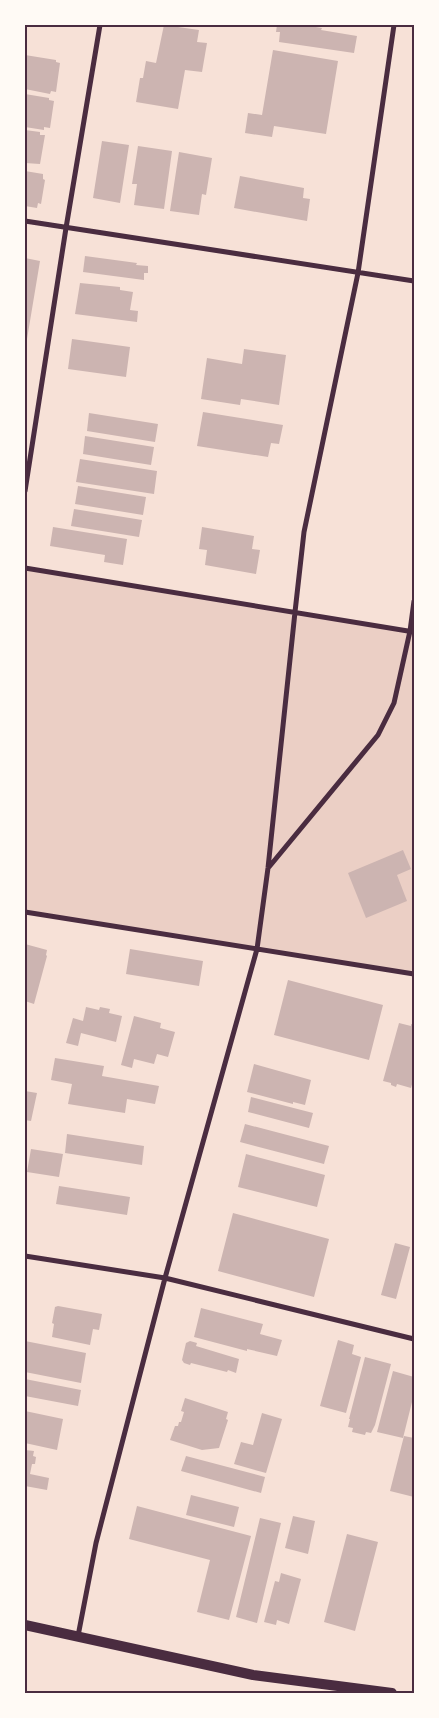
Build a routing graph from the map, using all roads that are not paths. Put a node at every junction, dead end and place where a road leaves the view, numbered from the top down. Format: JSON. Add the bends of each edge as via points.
{"nodes":[{"id":1,"x":100,"y":25,"type":"edge"},
{"id":2,"x":394,"y":25,"type":"edge"},
{"id":3,"x":25,"y":221,"type":"edge"},
{"id":4,"x":66,"y":228,"type":"junction"},
{"id":5,"x":358,"y":273,"type":"junction"},
{"id":6,"x":414,"y":281,"type":"edge"},
{"id":7,"x":25,"y":491,"type":"edge"},
{"id":8,"x":25,"y":568,"type":"edge"},
{"id":9,"x":414,"y":601,"type":"edge"},
{"id":10,"x":294,"y":612,"type":"junction"},
{"id":11,"x":412,"y":631,"type":"edge"},
{"id":12,"x":268,"y":868,"type":"junction"},
{"id":13,"x":25,"y":912,"type":"edge"},
{"id":14,"x":257,"y":948,"type":"junction"},
{"id":15,"x":414,"y":974,"type":"edge"},
{"id":16,"x":25,"y":1256,"type":"edge"},
{"id":17,"x":165,"y":1278,"type":"junction"},
{"id":18,"x":414,"y":1339,"type":"edge"},
{"id":19,"x":25,"y":1625,"type":"edge"},
{"id":20,"x":78,"y":1637,"type":"junction"},
{"id":21,"x":392,"y":1693,"type":"edge"}],
"edges":[{"from":1,"to":4,"type":"street"},
{"from":2,"to":5,"type":"street"},
{"from":3,"to":4,"type":"street"},
{"from":4,"to":5,"type":"street"},
{"from":4,"to":7,"type":"street"},
{"from":5,"to":6,"type":"street"},
{"from":5,"to":10,"type":"street","via":[[304,532]]},
{"from":8,"to":10,"type":"street"},
{"from":9,"to":11,"type":"street"},
{"from":10,"to":11,"type":"street"},
{"from":10,"to":12,"type":"street"},
{"from":11,"to":12,"type":"street","via":[[394,703],[378,735]]},
{"from":12,"to":14,"type":"street"},
{"from":13,"to":14,"type":"street"},
{"from":14,"to":15,"type":"street"},
{"from":14,"to":17,"type":"street"},
{"from":16,"to":17,"type":"street"},
{"from":17,"to":18,"type":"street"},
{"from":17,"to":20,"type":"street","via":[[96,1542]]},
{"from":19,"to":20,"type":"main road"},
{"from":20,"to":21,"type":"main road","via":[[253,1675]]}]}
